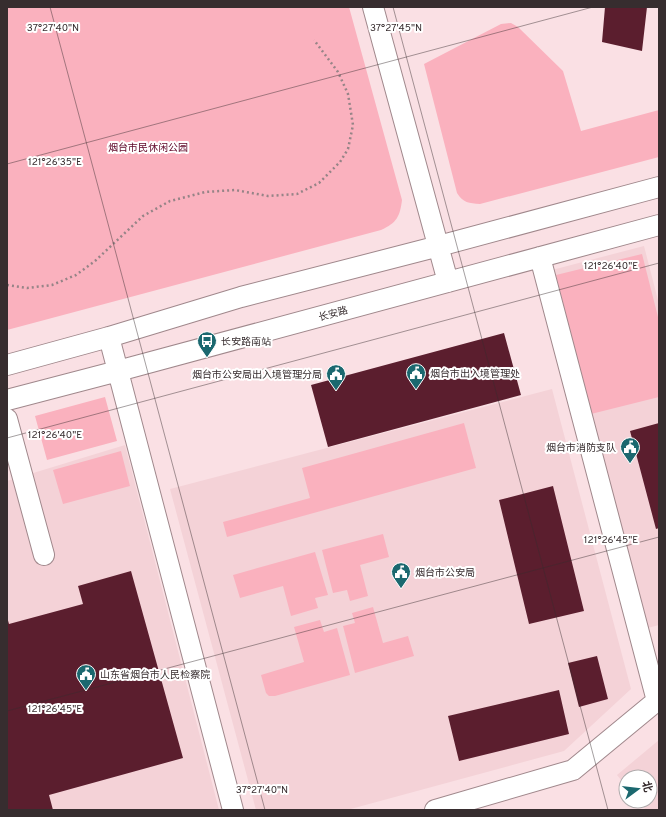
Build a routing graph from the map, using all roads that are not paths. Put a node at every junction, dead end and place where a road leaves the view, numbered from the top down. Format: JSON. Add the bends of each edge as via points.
{"nodes":[{"id":1,"x":373,"y":7,"type":"edge"},
{"id":2,"x":659,"y":187,"type":"edge"},
{"id":3,"x":659,"y":225,"type":"edge"},
{"id":4,"x":439,"y":246,"type":"junction"},
{"id":5,"x":540,"y":257,"type":"junction"},
{"id":6,"x":448,"y":282,"type":"junction"},
{"id":7,"x":109,"y":338,"type":"junction"},
{"id":8,"x":7,"y":365,"type":"edge"},
{"id":9,"x":118,"y":371,"type":"junction"},
{"id":10,"x":7,"y":400,"type":"edge"},
{"id":11,"x":7,"y":419,"type":"edge"},
{"id":12,"x":44,"y":555,"type":"dead end"},
{"id":13,"x":658,"y":700,"type":"edge"},
{"id":14,"x":233,"y":810,"type":"edge"},
{"id":15,"x":434,"y":810,"type":"edge"}],
"edges":[{"from":1,"to":4,"type":"street"},
{"from":2,"to":4,"type":"street"},
{"from":3,"to":5,"type":"street","name":"长安路"},
{"from":4,"to":6,"type":"street"},
{"from":4,"to":7,"type":"street","via":[[241,297]]},
{"from":5,"to":6,"type":"street","name":"长安路"},
{"from":5,"to":13,"type":"street"},
{"from":6,"to":9,"type":"street","name":"长安路"},
{"from":7,"to":8,"type":"street"},
{"from":7,"to":9,"type":"street"},
{"from":9,"to":10,"type":"street","name":"长安路"},
{"from":9,"to":14,"type":"street"},
{"from":11,"to":12,"type":"street"},
{"from":13,"to":15,"type":"street","via":[[573,770]]}]}
